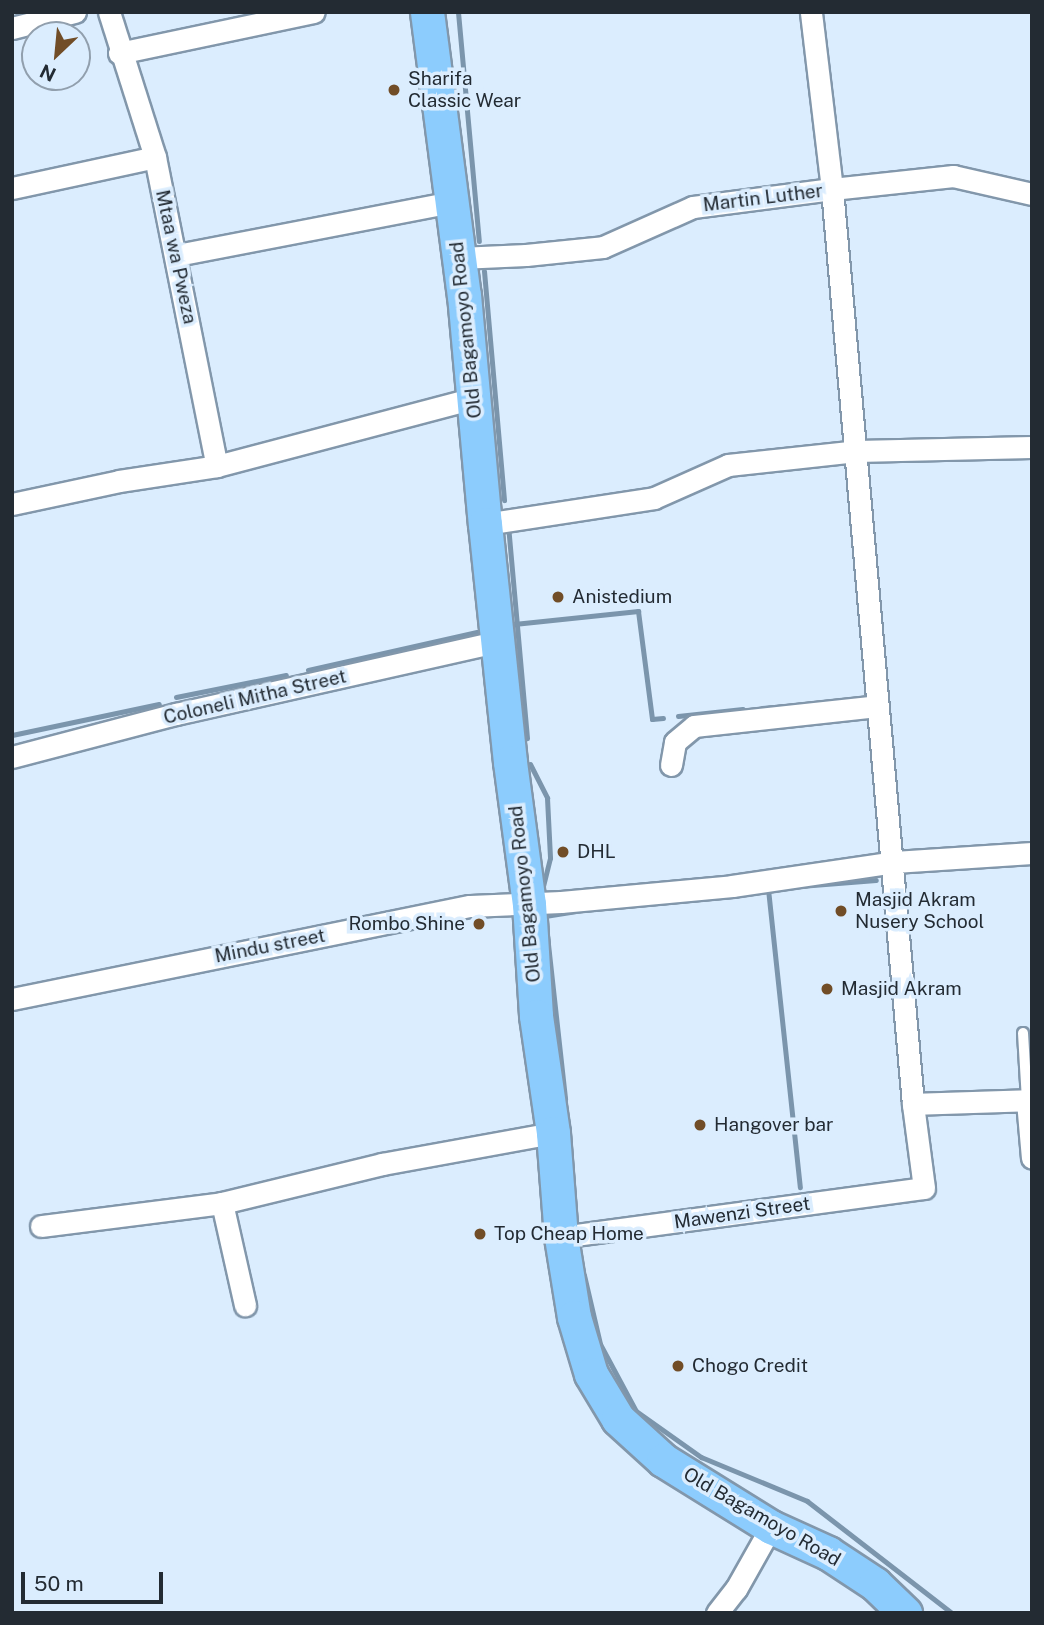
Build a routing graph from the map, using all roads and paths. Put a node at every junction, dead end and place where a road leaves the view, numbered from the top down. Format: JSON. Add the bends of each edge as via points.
{"nodes":[{"id":1,"x":75,"y":12,"type":"edge"},
{"id":2,"x":108,"y":12,"type":"edge"},
{"id":3,"x":314,"y":12,"type":"edge"},
{"id":4,"x":427,"y":12,"type":"edge"},
{"id":5,"x":811,"y":12,"type":"edge"},
{"id":6,"x":12,"y":28,"type":"edge"},
{"id":7,"x":119,"y":52,"type":"junction"},
{"id":8,"x":155,"y":157,"type":"junction"},
{"id":9,"x":12,"y":188,"type":"edge"},
{"id":10,"x":832,"y":189,"type":"junction"},
{"id":11,"x":1032,"y":194,"type":"edge"},
{"id":12,"x":452,"y":202,"type":"junction"},
{"id":13,"x":177,"y":255,"type":"junction"},
{"id":14,"x":459,"y":258,"type":"junction"},
{"id":15,"x":474,"y":398,"type":"junction"},
{"id":16,"x":1032,"y":446,"type":"edge"},
{"id":17,"x":856,"y":451,"type":"junction"},
{"id":18,"x":217,"y":466,"type":"junction"},
{"id":19,"x":12,"y":504,"type":"edge"},
{"id":20,"x":485,"y":524,"type":"junction"},
{"id":21,"x":499,"y":641,"type":"junction"},
{"id":22,"x":877,"y":706,"type":"junction"},
{"id":23,"x":12,"y":757,"type":"edge"},
{"id":24,"x":671,"y":765,"type":"dead end"},
{"id":25,"x":1032,"y":853,"type":"edge"},
{"id":26,"x":894,"y":862,"type":"junction"},
{"id":27,"x":529,"y":904,"type":"junction"},
{"id":28,"x":12,"y":999,"type":"edge"},
{"id":29,"x":1023,"y":1033,"type":"dead end"},
{"id":30,"x":1029,"y":1101,"type":"edge"},
{"id":31,"x":913,"y":1104,"type":"junction"},
{"id":32,"x":553,"y":1133,"type":"junction"},
{"id":33,"x":1032,"y":1158,"type":"edge"},
{"id":34,"x":222,"y":1203,"type":"junction"},
{"id":35,"x":41,"y":1226,"type":"dead end"},
{"id":36,"x":561,"y":1237,"type":"junction"},
{"id":37,"x":245,"y":1306,"type":"dead end"},
{"id":38,"x":771,"y":1527,"type":"junction"},
{"id":39,"x":718,"y":1613,"type":"edge"},
{"id":40,"x":905,"y":1613,"type":"edge"}],
"edges":[{"from":1,"to":6,"type":"street"},
{"from":2,"to":7,"type":"street","name":"Mtaa wa Pweza"},
{"from":3,"to":7,"type":"street"},
{"from":4,"to":12,"type":"main road","name":"Old Bagamoyo Road"},
{"from":5,"to":10,"type":"street"},
{"from":7,"to":8,"type":"street","name":"Mtaa wa Pweza"},
{"from":8,"to":9,"type":"street"},
{"from":8,"to":13,"type":"street","name":"Mtaa wa Pweza"},
{"from":10,"to":11,"type":"street","name":"Martin Luther","via":[[953,176]]},
{"from":10,"to":14,"type":"street","name":"Martin Luther","via":[[693,207],[603,247]]},
{"from":10,"to":17,"type":"street"},
{"from":12,"to":13,"type":"street"},
{"from":12,"to":14,"type":"main road","name":"Old Bagamoyo Road"},
{"from":13,"to":18,"type":"street","name":"Mtaa wa Pweza"},
{"from":14,"to":15,"type":"main road","name":"Old Bagamoyo Road"},
{"from":15,"to":18,"type":"street"},
{"from":15,"to":20,"type":"main road","name":"Old Bagamoyo Road"},
{"from":16,"to":17,"type":"street"},
{"from":17,"to":20,"type":"street","via":[[728,464],[654,498]]},
{"from":17,"to":22,"type":"street"},
{"from":18,"to":19,"type":"street"},
{"from":20,"to":21,"type":"main road","name":"Old Bagamoyo Road"},
{"from":21,"to":23,"type":"street","name":"Coloneli Mitha Street","via":[[176,714]]},
{"from":21,"to":27,"type":"main road","name":"Old Bagamoyo Road"},
{"from":22,"to":24,"type":"street","via":[[694,726],[675,742]]},
{"from":22,"to":26,"type":"street"},
{"from":25,"to":26,"type":"street","name":"Mindu street"},
{"from":26,"to":27,"type":"street","name":"Mindu street","via":[[733,886]]},
{"from":26,"to":31,"type":"street"},
{"from":27,"to":28,"type":"street","name":"Mindu street","via":[[470,906]]},
{"from":27,"to":32,"type":"main road","name":"Old Bagamoyo Road","via":[[536,1016]]},
{"from":29,"to":30,"type":"lane"},
{"from":30,"to":31,"type":"street"},
{"from":30,"to":33,"type":"street"},
{"from":31,"to":36,"type":"street","name":"Mawenzi Street","via":[[924,1188]]},
{"from":32,"to":34,"type":"street","via":[[382,1164]]},
{"from":32,"to":36,"type":"main road","name":"Old Bagamoyo Road"},
{"from":34,"to":35,"type":"street"},
{"from":34,"to":37,"type":"street"},
{"from":36,"to":38,"type":"main road","name":"Old Bagamoyo Road","via":[[574,1317],[591,1374],[618,1419],[663,1460]]},
{"from":38,"to":39,"type":"street"},
{"from":38,"to":40,"type":"main road","name":"Old Bagamoyo Road","via":[[828,1553],[874,1584]]}]}
